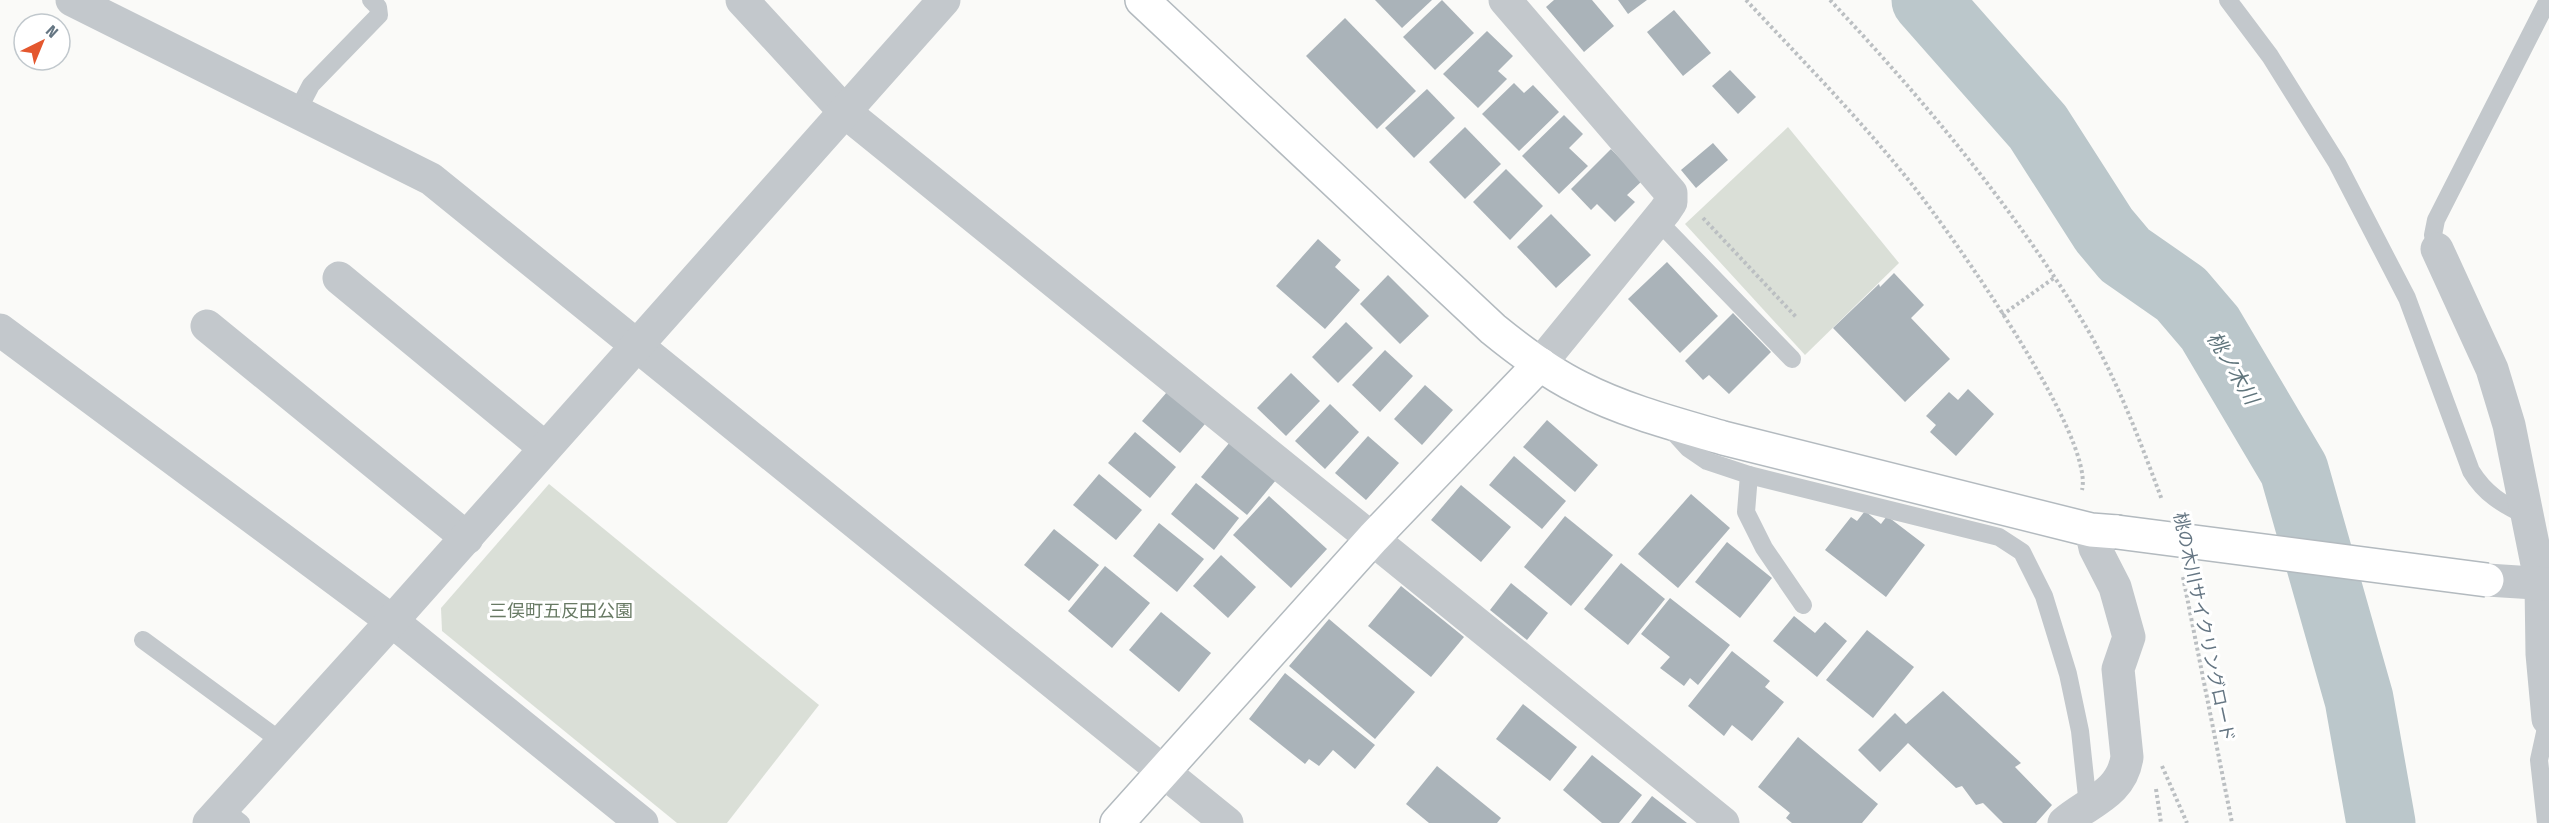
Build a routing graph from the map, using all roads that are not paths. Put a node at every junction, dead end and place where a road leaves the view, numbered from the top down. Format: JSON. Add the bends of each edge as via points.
{"nodes":[{"id":1,"x":72,"y":0,"type":"edge"},
{"id":2,"x":371,"y":0,"type":"edge"},
{"id":3,"x":742,"y":0,"type":"edge"},
{"id":4,"x":944,"y":0,"type":"edge"},
{"id":5,"x":1142,"y":0,"type":"edge"},
{"id":6,"x":1505,"y":0,"type":"edge"},
{"id":7,"x":2228,"y":0,"type":"edge"},
{"id":8,"x":2548,"y":0,"type":"edge"},
{"id":9,"x":298,"y":110,"type":"junction"},
{"id":10,"x":845,"y":112,"type":"junction"},
{"id":11,"x":1664,"y":211,"type":"junction"},
{"id":12,"x":2437,"y":249,"type":"joint"},
{"id":13,"x":339,"y":278,"type":"dead end"},
{"id":14,"x":207,"y":326,"type":"dead end"},
{"id":15,"x":0,"y":330,"type":"edge"},
{"id":16,"x":637,"y":345,"type":"junction"},
{"id":17,"x":1791,"y":359,"type":"dead end"},
{"id":18,"x":1540,"y":364,"type":"junction"},
{"id":19,"x":1663,"y":421,"type":"junction"},
{"id":20,"x":545,"y":448,"type":"junction"},
{"id":21,"x":1749,"y":475,"type":"junction"},
{"id":22,"x":2527,"y":516,"type":"junction"},
{"id":23,"x":2104,"y":531,"type":"junction"},
{"id":24,"x":466,"y":538,"type":"junction"},
{"id":25,"x":1373,"y":538,"type":"junction"},
{"id":26,"x":2545,"y":584,"type":"edge"},
{"id":27,"x":1803,"y":605,"type":"dead end"},
{"id":28,"x":393,"y":621,"type":"junction"},
{"id":29,"x":143,"y":640,"type":"dead end"},
{"id":30,"x":2548,"y":719,"type":"edge"},
{"id":31,"x":282,"y":742,"type":"junction"},
{"id":32,"x":1163,"y":771,"type":"junction"},
{"id":33,"x":2076,"y":814,"type":"edge"},
{"id":34,"x":224,"y":818,"type":"edge"},
{"id":35,"x":642,"y":823,"type":"edge"},
{"id":36,"x":1117,"y":823,"type":"edge"},
{"id":37,"x":1227,"y":823,"type":"edge"},
{"id":38,"x":1723,"y":823,"type":"edge"},
{"id":39,"x":2546,"y":823,"type":"edge"}],
"edges":[{"from":1,"to":9,"type":"street"},
{"from":2,"to":9,"type":"lane","via":[[379,15],[311,85]]},
{"from":3,"to":10,"type":"street"},
{"from":4,"to":10,"type":"street"},
{"from":5,"to":18,"type":"street","via":[[1493,329]]},
{"from":6,"to":11,"type":"street","via":[[1665,183],[1671,193]]},
{"from":7,"to":22,"type":"lane","via":[[2270,56],[2337,163],[2407,298],[2471,471],[2498,503]]},
{"from":8,"to":12,"type":"lane","via":[[2436,220],[2433,235]]},
{"from":9,"to":16,"type":"street","via":[[431,178]]},
{"from":10,"to":16,"type":"street"},
{"from":10,"to":25,"type":"street"},
{"from":11,"to":17,"type":"lane"},
{"from":11,"to":18,"type":"street"},
{"from":12,"to":22,"type":"street","via":[[2492,369],[2509,425]]},
{"from":13,"to":20,"type":"street"},
{"from":14,"to":24,"type":"street"},
{"from":15,"to":28,"type":"street"},
{"from":16,"to":20,"type":"street"},
{"from":16,"to":32,"type":"street"},
{"from":18,"to":19,"type":"street","via":[[1580,388]]},
{"from":18,"to":25,"type":"street"},
{"from":19,"to":21,"type":"lane","via":[[1707,462]]},
{"from":19,"to":23,"type":"street"},
{"from":20,"to":24,"type":"street"},
{"from":21,"to":27,"type":"lane","via":[[1746,512],[1764,548]]},
{"from":21,"to":33,"type":"lane","via":[[1999,537],[2022,552],[2044,596],[2068,674],[2080,731]]},
{"from":22,"to":26,"type":"street"},
{"from":23,"to":26,"type":"street","bridge":true},
{"from":23,"to":33,"type":"street","via":[[2095,548],[2115,587],[2129,637],[2118,669],[2127,758],[2125,770],[2106,795]]},
{"from":24,"to":28,"type":"street"},
{"from":25,"to":32,"type":"street"},
{"from":25,"to":38,"type":"street"},
{"from":26,"to":30,"type":"street","via":[[2542,654]]},
{"from":28,"to":31,"type":"street"},
{"from":28,"to":35,"type":"street"},
{"from":29,"to":31,"type":"lane"},
{"from":30,"to":39,"type":"lane","via":[[2539,760]]},
{"from":31,"to":34,"type":"street"},
{"from":32,"to":36,"type":"street"},
{"from":32,"to":37,"type":"street"}]}
